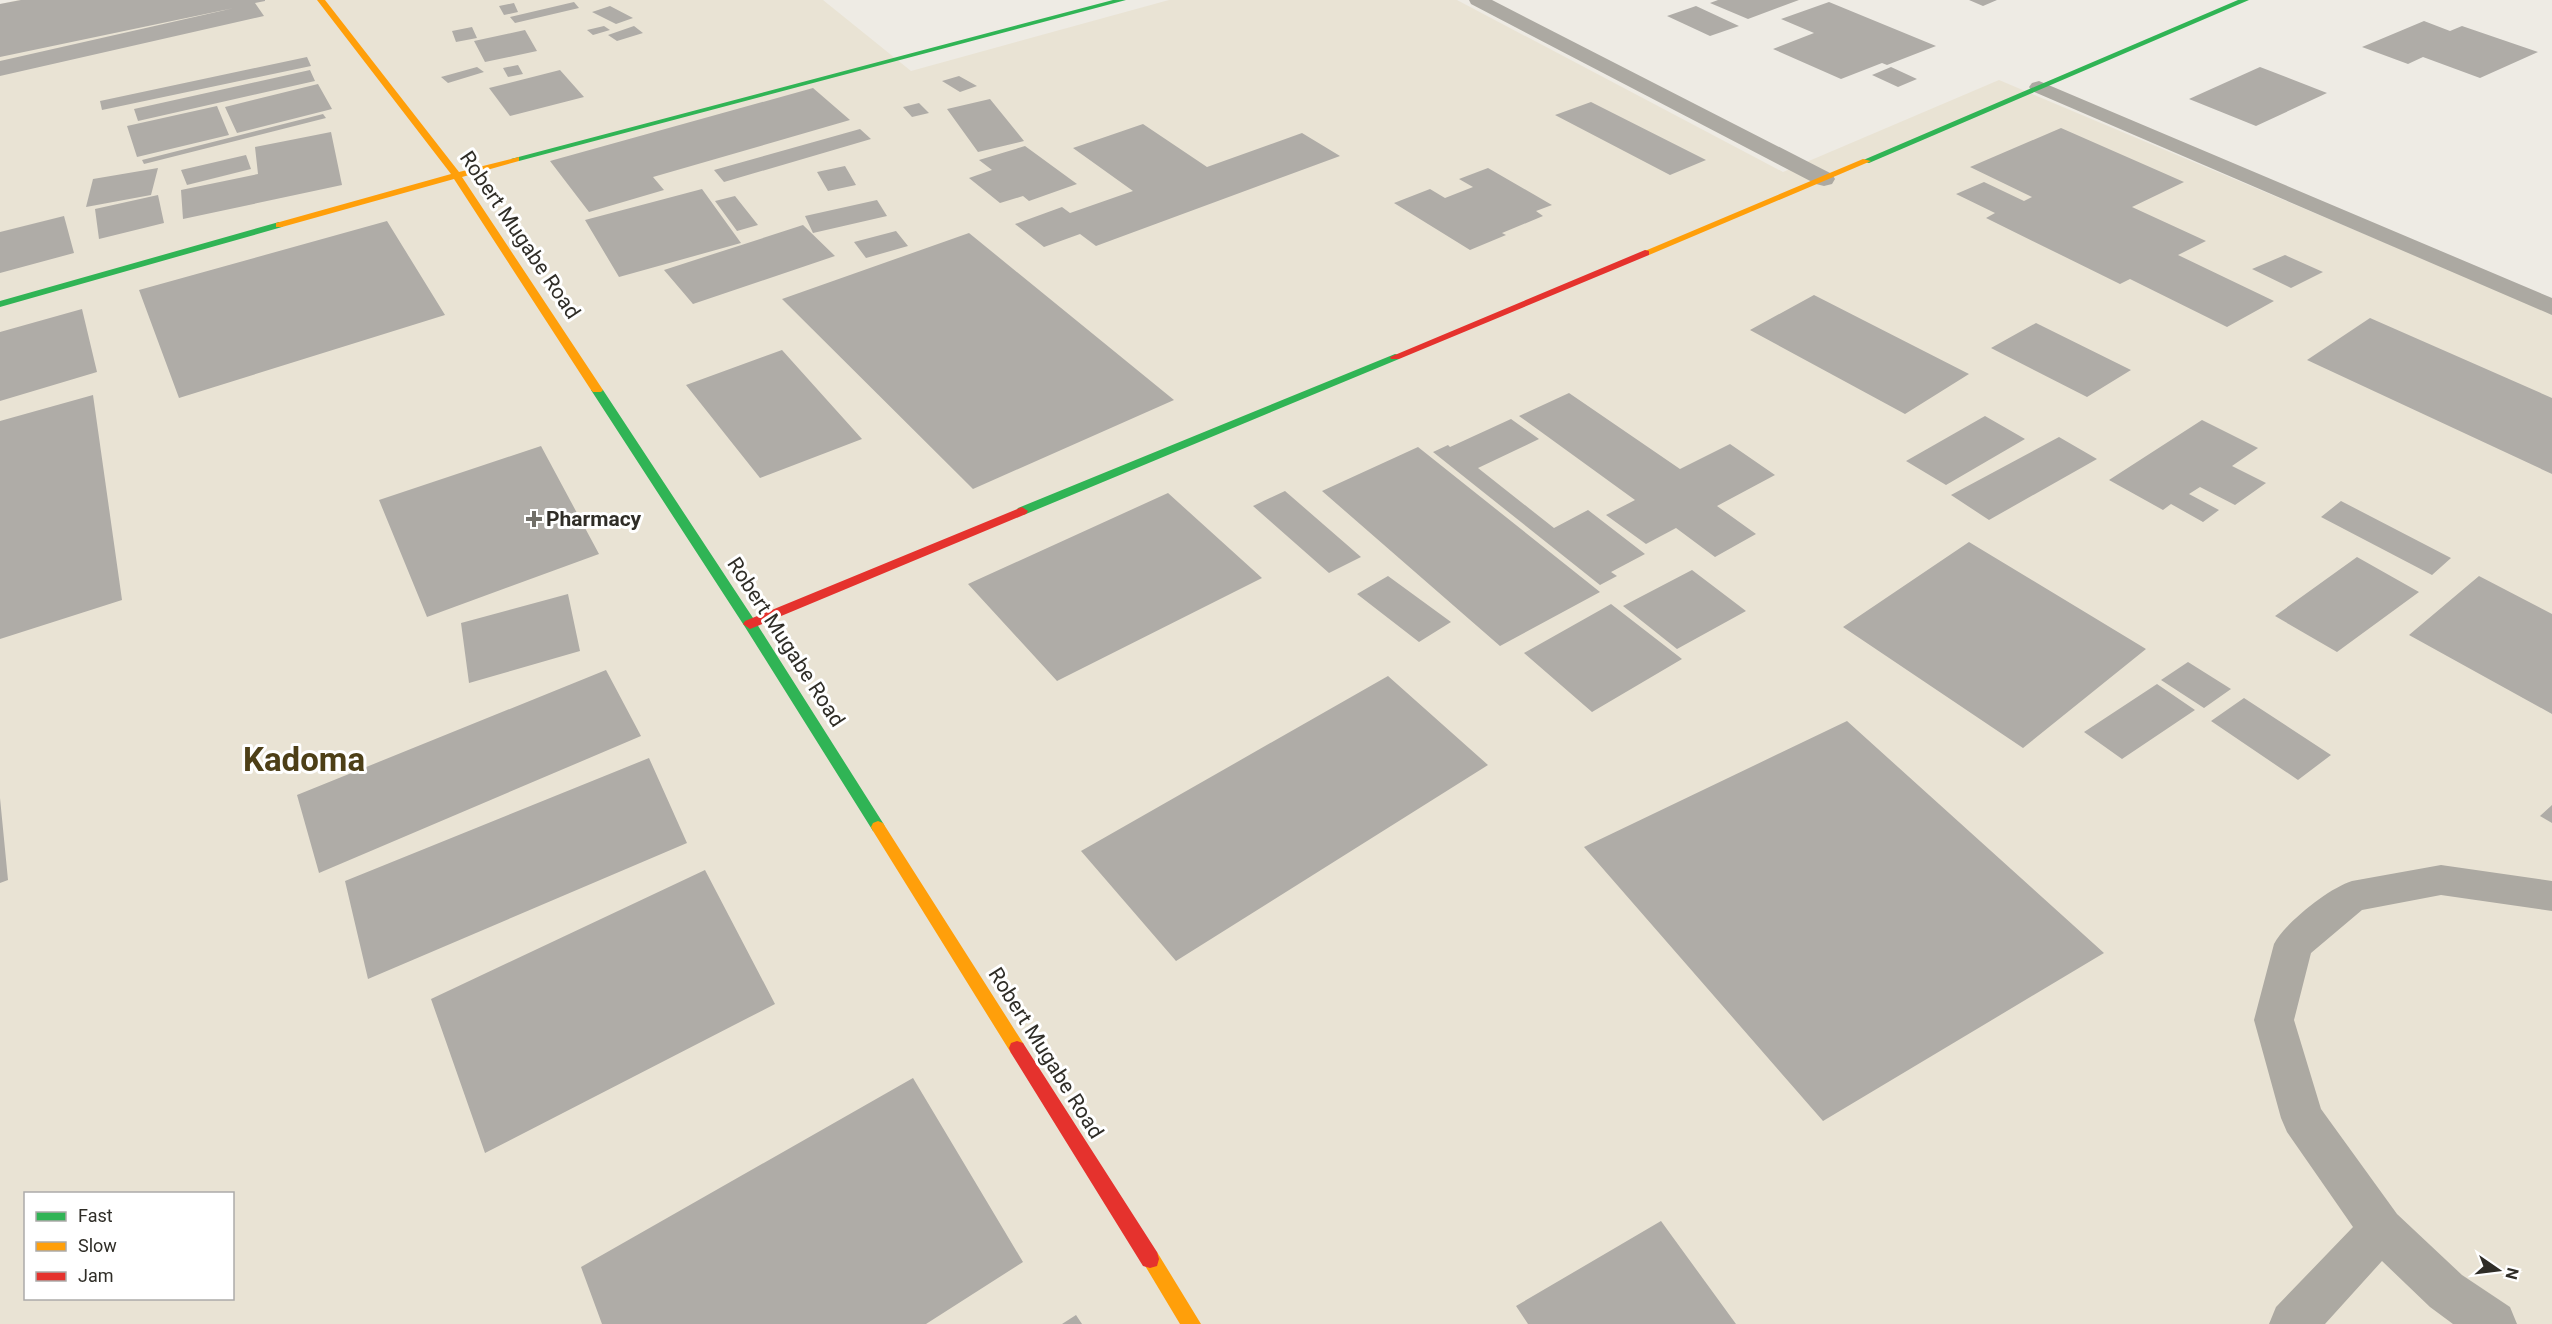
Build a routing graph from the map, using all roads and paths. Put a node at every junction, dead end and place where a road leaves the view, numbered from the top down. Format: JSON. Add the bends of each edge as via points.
{"nodes":[{"id":1,"x":321,"y":0,"type":"edge"},
{"id":2,"x":1122,"y":0,"type":"edge"},
{"id":3,"x":1478,"y":0,"type":"edge"},
{"id":4,"x":2245,"y":0,"type":"edge"},
{"id":5,"x":2040,"y":87,"type":"junction"},
{"id":6,"x":456,"y":175,"type":"junction"},
{"id":7,"x":1824,"y":178,"type":"junction"},
{"id":8,"x":0,"y":304,"type":"edge"},
{"id":9,"x":2552,"y":307,"type":"edge"},
{"id":10,"x":750,"y":624,"type":"junction"},
{"id":11,"x":2552,"y":896,"type":"edge"},
{"id":12,"x":2381,"y":1229,"type":"junction"},
{"id":13,"x":1191,"y":1324,"type":"edge"},
{"id":14,"x":2293,"y":1324,"type":"edge"},
{"id":15,"x":2493,"y":1324,"type":"edge"}],
"edges":[{"from":1,"to":6,"type":"street","name":"Robert Mugabe Road"},
{"from":2,"to":6,"type":"street"},
{"from":3,"to":7,"type":"street"},
{"from":4,"to":5,"type":"street"},
{"from":5,"to":7,"type":"street"},
{"from":5,"to":9,"type":"street"},
{"from":6,"to":8,"type":"street"},
{"from":6,"to":10,"type":"street","name":"Robert Mugabe Road"},
{"from":7,"to":10,"type":"street"},
{"from":10,"to":13,"type":"street","name":"Robert Mugabe Road"},
{"from":11,"to":12,"type":"street","via":[[2441,880],[2352,896],[2294,944],[2274,1020],[2302,1118]]},
{"from":12,"to":14,"type":"street"},
{"from":12,"to":15,"type":"street","via":[[2446,1291]]}]}
